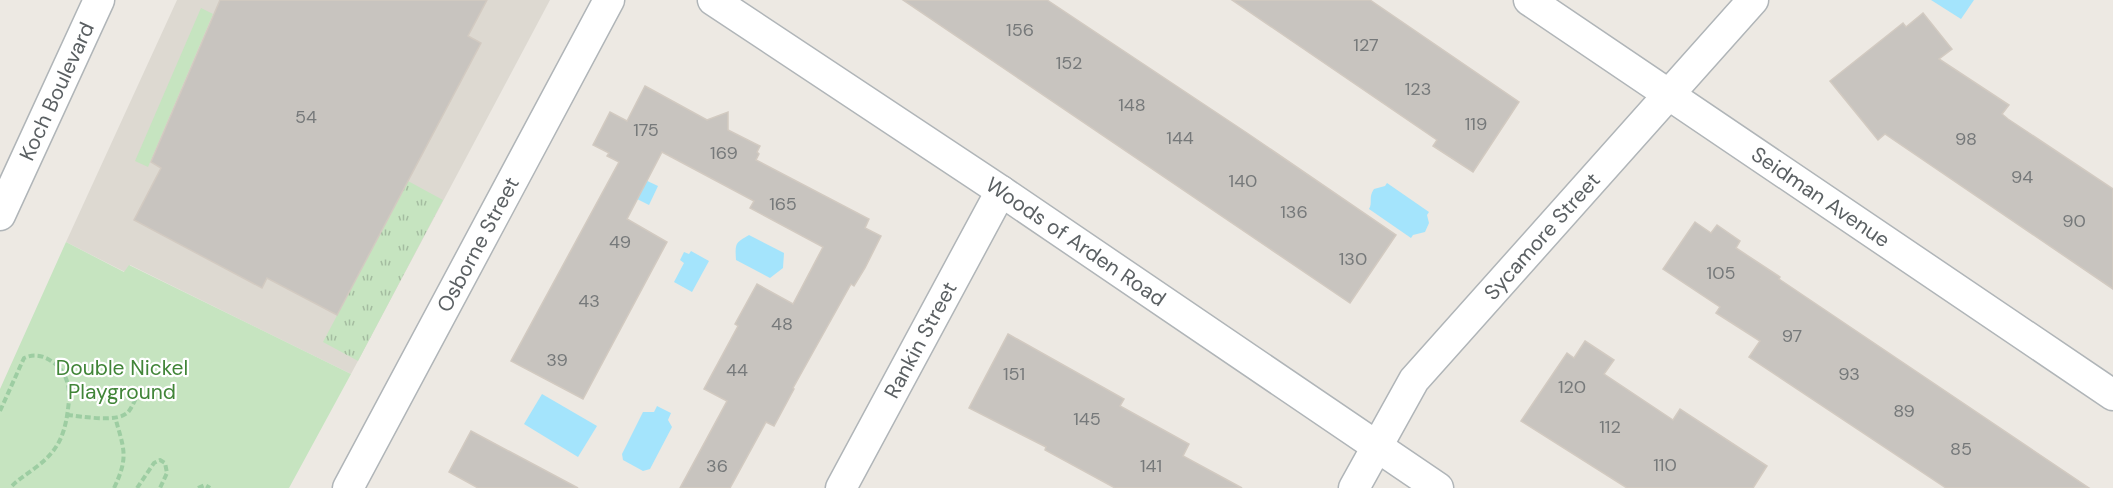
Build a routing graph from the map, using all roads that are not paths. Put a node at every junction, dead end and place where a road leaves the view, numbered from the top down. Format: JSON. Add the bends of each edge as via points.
{"nodes":[{"id":1,"x":99,"y":0,"type":"edge"},
{"id":2,"x":609,"y":0,"type":"edge"},
{"id":3,"x":713,"y":0,"type":"edge"},
{"id":4,"x":1529,"y":0,"type":"edge"},
{"id":5,"x":1753,"y":0,"type":"edge"},
{"id":6,"x":1670,"y":95,"type":"junction"},
{"id":7,"x":1001,"y":191,"type":"junction"},
{"id":8,"x":0,"y":215,"type":"edge"},
{"id":9,"x":2113,"y":395,"type":"edge"},
{"id":10,"x":1376,"y":446,"type":"junction"},
{"id":11,"x":348,"y":488,"type":"edge"},
{"id":12,"x":841,"y":488,"type":"edge"},
{"id":13,"x":1354,"y":488,"type":"edge"},
{"id":14,"x":1438,"y":488,"type":"edge"}],
"edges":[{"from":1,"to":8,"type":"street","name":"Koch Boulevard"},
{"from":2,"to":11,"type":"street","name":"Osborne Street"},
{"from":3,"to":7,"type":"street","name":"Woods of Arden Road"},
{"from":4,"to":6,"type":"street","name":"Seidman Avenue"},
{"from":5,"to":6,"type":"street","name":"Sycamore Street"},
{"from":6,"to":9,"type":"street","name":"Seidman Avenue"},
{"from":6,"to":10,"type":"street","name":"Sycamore Street","via":[[1414,380]]},
{"from":7,"to":10,"type":"street","name":"Woods of Arden Road"},
{"from":7,"to":12,"type":"street","name":"Rankin Street"},
{"from":10,"to":13,"type":"street","name":"Sycamore Street"},
{"from":10,"to":14,"type":"street","name":"Woods of Arden Road"}]}
